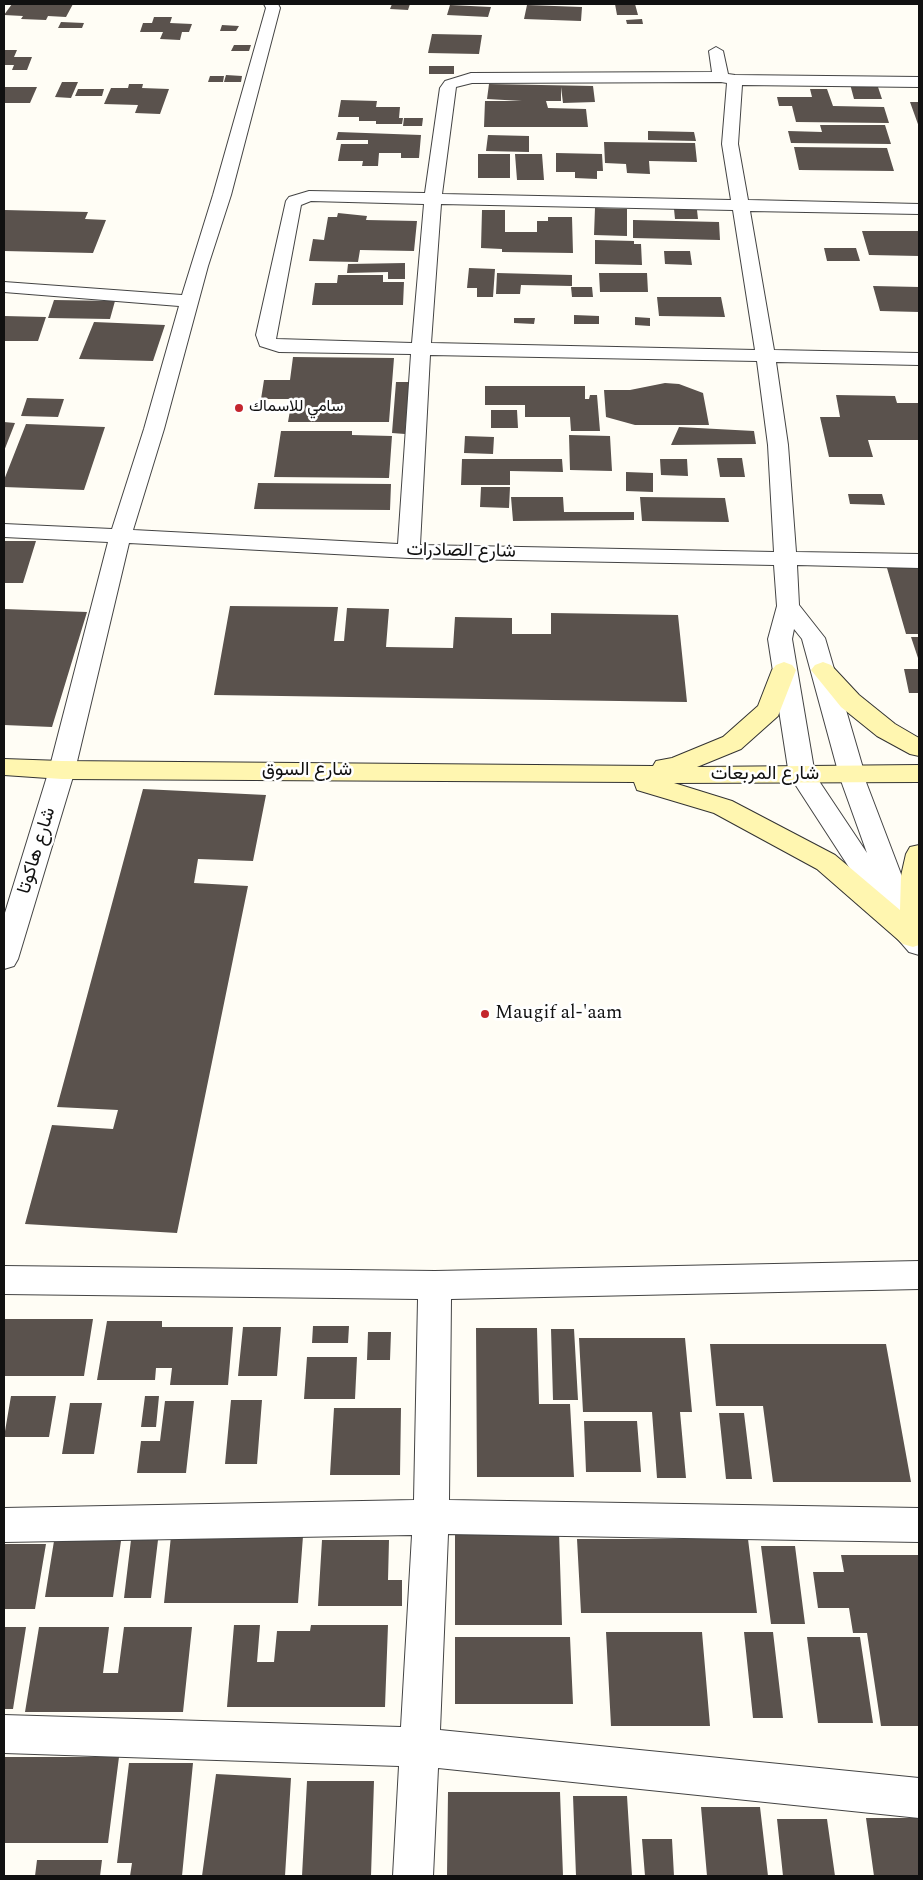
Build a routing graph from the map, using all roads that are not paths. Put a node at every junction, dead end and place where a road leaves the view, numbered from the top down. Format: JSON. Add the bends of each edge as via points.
{"nodes":[{"id":1,"x":271,"y":4,"type":"edge"},
{"id":2,"x":716,"y":51,"type":"dead end"},
{"id":3,"x":728,"y":78,"type":"junction"},
{"id":4,"x":919,"y":82,"type":"edge"},
{"id":5,"x":433,"y":199,"type":"junction"},
{"id":6,"x":740,"y":204,"type":"junction"},
{"id":7,"x":919,"y":209,"type":"edge"},
{"id":8,"x":4,"y":287,"type":"edge"},
{"id":9,"x":190,"y":301,"type":"junction"},
{"id":10,"x":422,"y":350,"type":"junction"},
{"id":11,"x":766,"y":357,"type":"junction"},
{"id":12,"x":919,"y":360,"type":"edge"},
{"id":13,"x":4,"y":530,"type":"edge"},
{"id":14,"x":120,"y":537,"type":"junction"},
{"id":15,"x":409,"y":551,"type":"junction"},
{"id":16,"x":786,"y":559,"type":"junction"},
{"id":17,"x":919,"y":561,"type":"edge"},
{"id":18,"x":788,"y":606,"type":"junction"},
{"id":19,"x":784,"y":670,"type":"junction"},
{"id":20,"x":822,"y":670,"type":"junction"},
{"id":21,"x":919,"y":748,"type":"edge"},
{"id":22,"x":4,"y":767,"type":"edge"},
{"id":23,"x":62,"y":770,"type":"junction"},
{"id":24,"x":611,"y":773,"type":"junction"},
{"id":25,"x":919,"y":774,"type":"edge"},
{"id":26,"x":802,"y":775,"type":"junction"},
{"id":27,"x":852,"y":775,"type":"junction"},
{"id":28,"x":919,"y":854,"type":"edge"},
{"id":29,"x":10,"y":924,"type":"edge"},
{"id":30,"x":910,"y":935,"type":"edge"},
{"id":31,"x":4,"y":959,"type":"edge"},
{"id":32,"x":919,"y":1276,"type":"edge"},
{"id":33,"x":4,"y":1280,"type":"edge"},
{"id":34,"x":435,"y":1285,"type":"junction"},
{"id":35,"x":431,"y":1518,"type":"junction"},
{"id":36,"x":4,"y":1524,"type":"edge"},
{"id":37,"x":919,"y":1525,"type":"edge"},
{"id":38,"x":4,"y":1734,"type":"edge"},
{"id":39,"x":419,"y":1747,"type":"junction"},
{"id":40,"x":919,"y":1798,"type":"edge"},
{"id":41,"x":413,"y":1876,"type":"edge"}],
"edges":[{"from":1,"to":9,"type":"street","name":"شارع هاكوتا","via":[[273,8]]},
{"from":2,"to":3,"type":"street"},
{"from":3,"to":4,"type":"street"},
{"from":3,"to":5,"type":"street","via":[[471,78],[450,84]]},
{"from":3,"to":6,"type":"street","via":[[730,144]]},
{"from":5,"to":6,"type":"street"},
{"from":5,"to":10,"type":"street"},
{"from":5,"to":10,"type":"street","via":[[309,196],[295,201],[265,334],[267,342],[279,346]]},
{"from":6,"to":7,"type":"street"},
{"from":6,"to":11,"type":"street"},
{"from":8,"to":9,"type":"street"},
{"from":9,"to":14,"type":"street","name":"شارع هاكوتا"},
{"from":10,"to":11,"type":"street"},
{"from":10,"to":15,"type":"street"},
{"from":11,"to":12,"type":"street"},
{"from":11,"to":16,"type":"street","via":[[778,445]]},
{"from":13,"to":14,"type":"street","name":"شارع الصادرات"},
{"from":14,"to":15,"type":"street","name":"شارع الصادرات"},
{"from":14,"to":23,"type":"street","name":"شارع هاكوتا"},
{"from":15,"to":16,"type":"street","name":"شارع الصادرات"},
{"from":16,"to":17,"type":"street","name":"شارع الصادرات"},
{"from":16,"to":18,"type":"street"},
{"from":18,"to":19,"type":"street","via":[[780,639]]},
{"from":18,"to":20,"type":"street","via":[[812,638]]},
{"from":19,"to":24,"type":"main road","via":[[769,710],[732,743],[676,766]]},
{"from":19,"to":26,"type":"street"},
{"from":20,"to":21,"type":"main road","via":[[850,701],[886,730]]},
{"from":20,"to":27,"type":"street"},
{"from":22,"to":23,"type":"main road","name":"شارع السوق"},
{"from":23,"to":24,"type":"main road","name":"شارع السوق"},
{"from":23,"to":29,"type":"street","name":"شارع هاكوتا"},
{"from":24,"to":26,"type":"main road","name":"شارع المربعات"},
{"from":24,"to":30,"type":"main road","via":[[723,807],[826,862]]},
{"from":25,"to":27,"type":"main road","name":"شارع المربعات"},
{"from":26,"to":27,"type":"main road","name":"شارع المربعات"},
{"from":26,"to":30,"type":"street"},
{"from":27,"to":30,"type":"street"},
{"from":28,"to":30,"type":"main road","via":[[914,876]]},
{"from":29,"to":31,"type":"street","name":"شارع هاكوتا"},
{"from":32,"to":34,"type":"street"},
{"from":33,"to":34,"type":"street"},
{"from":34,"to":35,"type":"street"},
{"from":35,"to":36,"type":"street"},
{"from":35,"to":37,"type":"street"},
{"from":35,"to":39,"type":"street"},
{"from":38,"to":39,"type":"street"},
{"from":39,"to":40,"type":"street"},
{"from":39,"to":41,"type":"street"}]}
